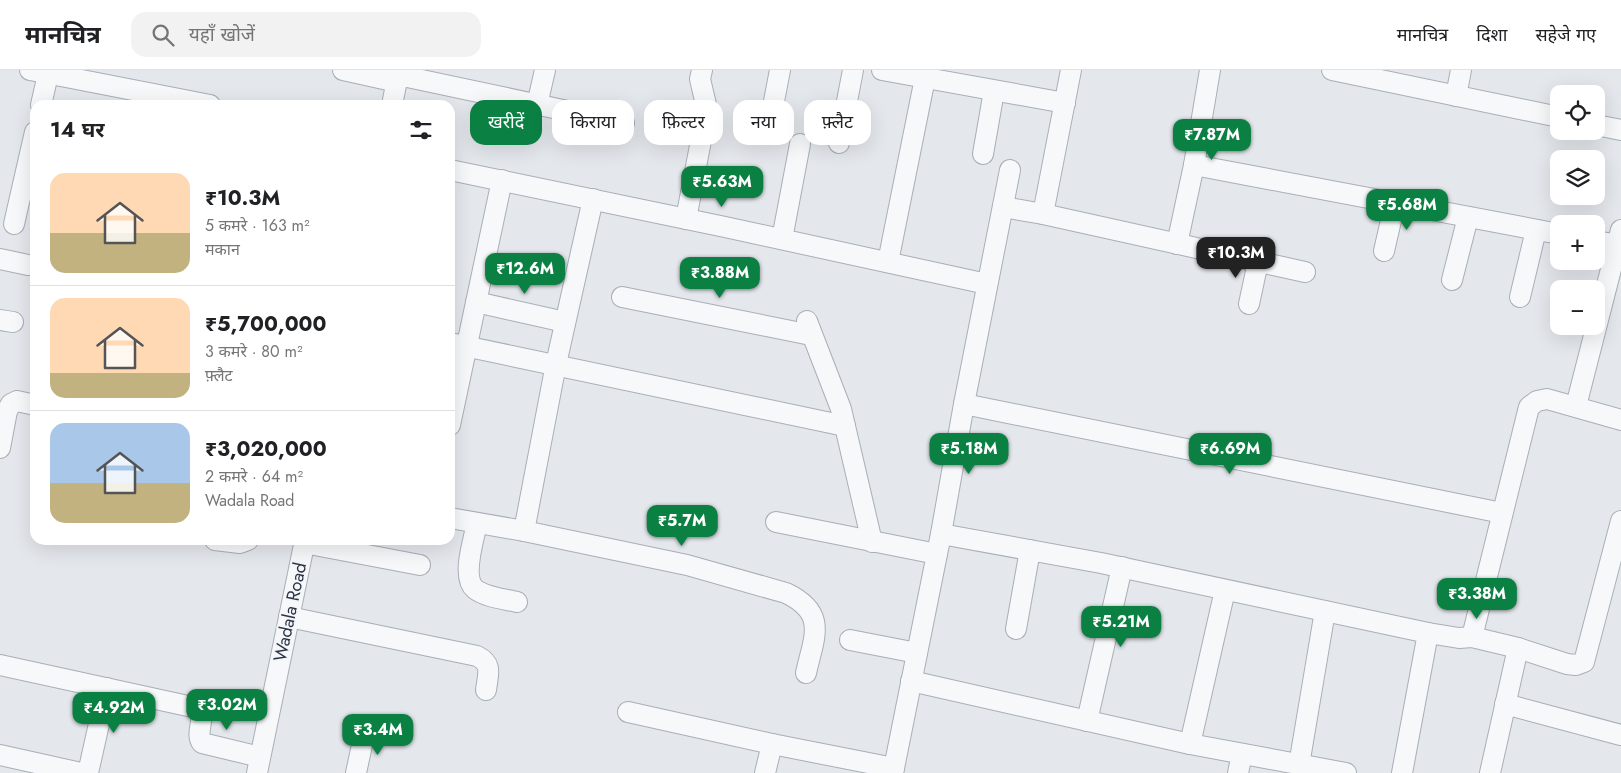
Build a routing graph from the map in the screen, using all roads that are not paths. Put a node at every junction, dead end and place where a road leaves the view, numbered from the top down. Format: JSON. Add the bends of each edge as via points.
{"nodes":[{"id":1,"x":343,"y":70,"type":"edge"},
{"id":2,"x":545,"y":70,"type":"edge"},
{"id":3,"x":702,"y":70,"type":"edge"},
{"id":4,"x":780,"y":70,"type":"edge"},
{"id":5,"x":853,"y":70,"type":"edge"},
{"id":6,"x":882,"y":70,"type":"edge"},
{"id":7,"x":1071,"y":70,"type":"edge"},
{"id":8,"x":1210,"y":70,"type":"edge"},
{"id":9,"x":1334,"y":70,"type":"edge"},
{"id":10,"x":1461,"y":70,"type":"edge"},
{"id":11,"x":42,"y":71,"type":"edge"},
{"id":12,"x":398,"y":76,"type":"edge"},
{"id":13,"x":925,"y":78,"type":"junction"},
{"id":14,"x":994,"y":90,"type":"junction"},
{"id":15,"x":1456,"y":96,"type":"junction"},
{"id":16,"x":41,"y":100,"type":"edge"},
{"id":17,"x":185,"y":100,"type":"edge"},
{"id":18,"x":393,"y":100,"type":"edge"},
{"id":19,"x":513,"y":100,"type":"edge"},
{"id":20,"x":538,"y":100,"type":"edge"},
{"id":21,"x":774,"y":100,"type":"edge"},
{"id":22,"x":847,"y":100,"type":"edge"},
{"id":23,"x":1065,"y":103,"type":"junction"},
{"id":24,"x":1550,"y":115,"type":"edge"},
{"id":25,"x":1605,"y":127,"type":"edge"},
{"id":26,"x":1621,"y":130,"type":"edge"},
{"id":27,"x":800,"y":144,"type":"dead end"},
{"id":28,"x":30,"y":154,"type":"edge"},
{"id":29,"x":983,"y":154,"type":"dead end"},
{"id":30,"x":1194,"y":165,"type":"junction"},
{"id":31,"x":1010,"y":170,"type":"dead end"},
{"id":32,"x":455,"y":171,"type":"edge"},
{"id":33,"x":502,"y":180,"type":"junction"},
{"id":34,"x":592,"y":199,"type":"junction"},
{"id":35,"x":1395,"y":203,"type":"junction"},
{"id":36,"x":1003,"y":207,"type":"junction"},
{"id":37,"x":1043,"y":214,"type":"junction"},
{"id":38,"x":1468,"y":217,"type":"junction"},
{"id":39,"x":686,"y":219,"type":"junction"},
{"id":40,"x":14,"y":224,"type":"dead end"},
{"id":41,"x":1536,"y":230,"type":"junction"},
{"id":42,"x":1550,"y":232,"type":"edge"},
{"id":43,"x":1619,"y":238,"type":"edge"},
{"id":44,"x":782,"y":239,"type":"junction"},
{"id":45,"x":1605,"y":240,"type":"edge"},
{"id":46,"x":1177,"y":244,"type":"junction"},
{"id":47,"x":1384,"y":251,"type":"dead end"},
{"id":48,"x":0,"y":259,"type":"edge"},
{"id":49,"x":888,"y":262,"type":"junction"},
{"id":50,"x":1258,"y":262,"type":"junction"},
{"id":51,"x":28,"y":264,"type":"dead end"},
{"id":52,"x":1305,"y":272,"type":"dead end"},
{"id":53,"x":1452,"y":280,"type":"dead end"},
{"id":54,"x":987,"y":284,"type":"junction"},
{"id":55,"x":622,"y":297,"type":"dead end"},
{"id":56,"x":1520,"y":297,"type":"dead end"},
{"id":57,"x":476,"y":302,"type":"junction"},
{"id":58,"x":1249,"y":304,"type":"dead end"},
{"id":59,"x":566,"y":322,"type":"junction"},
{"id":60,"x":458,"y":344,"type":"edge"},
{"id":61,"x":556,"y":364,"type":"junction"},
{"id":62,"x":455,"y":374,"type":"edge"},
{"id":63,"x":30,"y":404,"type":"edge"},
{"id":64,"x":964,"y":404,"type":"junction"},
{"id":65,"x":1576,"y":406,"type":"junction"},
{"id":66,"x":1621,"y":420,"type":"edge"},
{"id":67,"x":845,"y":426,"type":"junction"},
{"id":68,"x":0,"y":448,"type":"edge"},
{"id":69,"x":1502,"y":513,"type":"junction"},
{"id":70,"x":455,"y":519,"type":"edge"},
{"id":71,"x":1621,"y":521,"type":"edge"},
{"id":72,"x":776,"y":522,"type":"dead end"},
{"id":73,"x":477,"y":523,"type":"junction"},
{"id":74,"x":524,"y":531,"type":"junction"},
{"id":75,"x":941,"y":534,"type":"junction"},
{"id":76,"x":872,"y":542,"type":"junction"},
{"id":77,"x":304,"y":545,"type":"edge"},
{"id":78,"x":325,"y":545,"type":"edge"},
{"id":79,"x":1030,"y":550,"type":"junction"},
{"id":80,"x":937,"y":554,"type":"junction"},
{"id":81,"x":420,"y":564,"type":"dead end"},
{"id":82,"x":1122,"y":567,"type":"junction"},
{"id":83,"x":1225,"y":590,"type":"junction"},
{"id":84,"x":517,"y":602,"type":"dead end"},
{"id":85,"x":1324,"y":611,"type":"junction"},
{"id":86,"x":289,"y":617,"type":"junction"},
{"id":87,"x":1016,"y":629,"type":"dead end"},
{"id":88,"x":1428,"y":633,"type":"junction"},
{"id":89,"x":1472,"y":637,"type":"junction"},
{"id":90,"x":850,"y":640,"type":"dead end"},
{"id":91,"x":1518,"y":648,"type":"junction"},
{"id":92,"x":917,"y":653,"type":"junction"},
{"id":93,"x":0,"y":665,"type":"edge"},
{"id":94,"x":806,"y":673,"type":"dead end"},
{"id":95,"x":911,"y":681,"type":"junction"},
{"id":96,"x":107,"y":688,"type":"junction"},
{"id":97,"x":486,"y":690,"type":"dead end"},
{"id":98,"x":1505,"y":704,"type":"junction"},
{"id":99,"x":628,"y":712,"type":"dead end"},
{"id":100,"x":1087,"y":721,"type":"junction"},
{"id":101,"x":365,"y":731,"type":"dead end"},
{"id":102,"x":1621,"y":735,"type":"edge"},
{"id":103,"x":772,"y":744,"type":"junction"},
{"id":104,"x":1190,"y":744,"type":"junction"},
{"id":105,"x":0,"y":755,"type":"edge"},
{"id":106,"x":1240,"y":763,"type":"edge"},
{"id":107,"x":259,"y":765,"type":"edge"},
{"id":108,"x":1300,"y":765,"type":"junction"},
{"id":109,"x":893,"y":771,"type":"edge"},
{"id":110,"x":81,"y":773,"type":"edge"},
{"id":111,"x":88,"y":773,"type":"edge"},
{"id":112,"x":356,"y":773,"type":"edge"},
{"id":113,"x":765,"y":773,"type":"edge"},
{"id":114,"x":1346,"y":773,"type":"edge"},
{"id":115,"x":1402,"y":773,"type":"edge"},
{"id":116,"x":1490,"y":773,"type":"edge"}],
"edges":[{"from":1,"to":12,"type":"street"},
{"from":2,"to":20,"type":"street"},
{"from":3,"to":39,"type":"street","via":[[700,79],[707,109]]},
{"from":4,"to":21,"type":"street"},
{"from":5,"to":22,"type":"street"},
{"from":6,"to":13,"type":"street"},
{"from":7,"to":23,"type":"street"},
{"from":8,"to":30,"type":"street"},
{"from":9,"to":15,"type":"street"},
{"from":10,"to":15,"type":"street"},
{"from":11,"to":16,"type":"street"},
{"from":11,"to":17,"type":"street"},
{"from":12,"to":18,"type":"street"},
{"from":12,"to":19,"type":"street"},
{"from":13,"to":14,"type":"street"},
{"from":13,"to":49,"type":"street"},
{"from":14,"to":23,"type":"street"},
{"from":14,"to":29,"type":"street"},
{"from":15,"to":24,"type":"street"},
{"from":23,"to":37,"type":"street"},
{"from":25,"to":26,"type":"street"},
{"from":27,"to":44,"type":"street"},
{"from":28,"to":40,"type":"street"},
{"from":30,"to":35,"type":"street"},
{"from":30,"to":46,"type":"street"},
{"from":31,"to":36,"type":"street"},
{"from":32,"to":33,"type":"street"},
{"from":33,"to":34,"type":"street"},
{"from":33,"to":57,"type":"street"},
{"from":34,"to":39,"type":"street"},
{"from":34,"to":59,"type":"street"},
{"from":35,"to":38,"type":"street"},
{"from":35,"to":47,"type":"street"},
{"from":36,"to":37,"type":"street"},
{"from":36,"to":54,"type":"street"},
{"from":37,"to":46,"type":"street"},
{"from":38,"to":41,"type":"street"},
{"from":38,"to":53,"type":"street"},
{"from":39,"to":44,"type":"street"},
{"from":41,"to":42,"type":"street"},
{"from":41,"to":56,"type":"street"},
{"from":43,"to":45,"type":"street"},
{"from":43,"to":65,"type":"street"},
{"from":44,"to":49,"type":"street"},
{"from":46,"to":50,"type":"street"},
{"from":48,"to":51,"type":"street"},
{"from":49,"to":54,"type":"street"},
{"from":50,"to":52,"type":"street"},
{"from":50,"to":58,"type":"street"},
{"from":54,"to":64,"type":"street"},
{"from":55,"to":67,"type":"street","via":[[809,328]]},
{"from":57,"to":59,"type":"street"},
{"from":57,"to":60,"type":"street"},
{"from":59,"to":61,"type":"street"},
{"from":60,"to":61,"type":"street"},
{"from":60,"to":62,"type":"street"},
{"from":61,"to":67,"type":"street"},
{"from":61,"to":74,"type":"street"},
{"from":63,"to":68,"type":"street","via":[[16,401],[11,404]]},
{"from":64,"to":69,"type":"street"},
{"from":64,"to":75,"type":"street"},
{"from":65,"to":66,"type":"street"},
{"from":65,"to":69,"type":"street","via":[[1547,400],[1537,401],[1529,407]]},
{"from":67,"to":76,"type":"street"},
{"from":69,"to":89,"type":"street"},
{"from":70,"to":73,"type":"street"},
{"from":71,"to":91,"type":"street","via":[[1584,662],[1566,664]]},
{"from":72,"to":76,"type":"street"},
{"from":73,"to":74,"type":"street"},
{"from":73,"to":84,"type":"street","via":[[468,574],[473,588]]},
{"from":74,"to":94,"type":"street","via":[[687,565],[796,598],[814,616],[816,626]]},
{"from":75,"to":79,"type":"street"},
{"from":75,"to":80,"type":"street"},
{"from":76,"to":80,"type":"street"},
{"from":77,"to":86,"type":"street","name":"Wadala Road"},
{"from":78,"to":81,"type":"street"},
{"from":79,"to":82,"type":"street"},
{"from":79,"to":87,"type":"street"},
{"from":80,"to":92,"type":"street"},
{"from":82,"to":83,"type":"street"},
{"from":82,"to":100,"type":"street"},
{"from":83,"to":85,"type":"street"},
{"from":83,"to":104,"type":"street"},
{"from":85,"to":88,"type":"street"},
{"from":85,"to":108,"type":"street"},
{"from":86,"to":97,"type":"street","via":[[477,656],[486,660],[488,665]]},
{"from":86,"to":107,"type":"street","name":"Wadala Road"},
{"from":88,"to":89,"type":"street"},
{"from":88,"to":115,"type":"street"},
{"from":89,"to":91,"type":"street"},
{"from":90,"to":92,"type":"street"},
{"from":91,"to":98,"type":"street"},
{"from":92,"to":95,"type":"street"},
{"from":93,"to":96,"type":"street"},
{"from":95,"to":100,"type":"street"},
{"from":95,"to":109,"type":"street"},
{"from":96,"to":107,"type":"street","via":[[197,708],[202,713],[199,736],[202,743]]},
{"from":96,"to":111,"type":"street"},
{"from":98,"to":102,"type":"street"},
{"from":98,"to":116,"type":"street"},
{"from":99,"to":103,"type":"street"},
{"from":100,"to":104,"type":"street"},
{"from":101,"to":112,"type":"street"},
{"from":103,"to":109,"type":"street"},
{"from":103,"to":113,"type":"street"},
{"from":104,"to":106,"type":"street"},
{"from":105,"to":110,"type":"street"},
{"from":106,"to":108,"type":"street"},
{"from":108,"to":114,"type":"street"}]}
